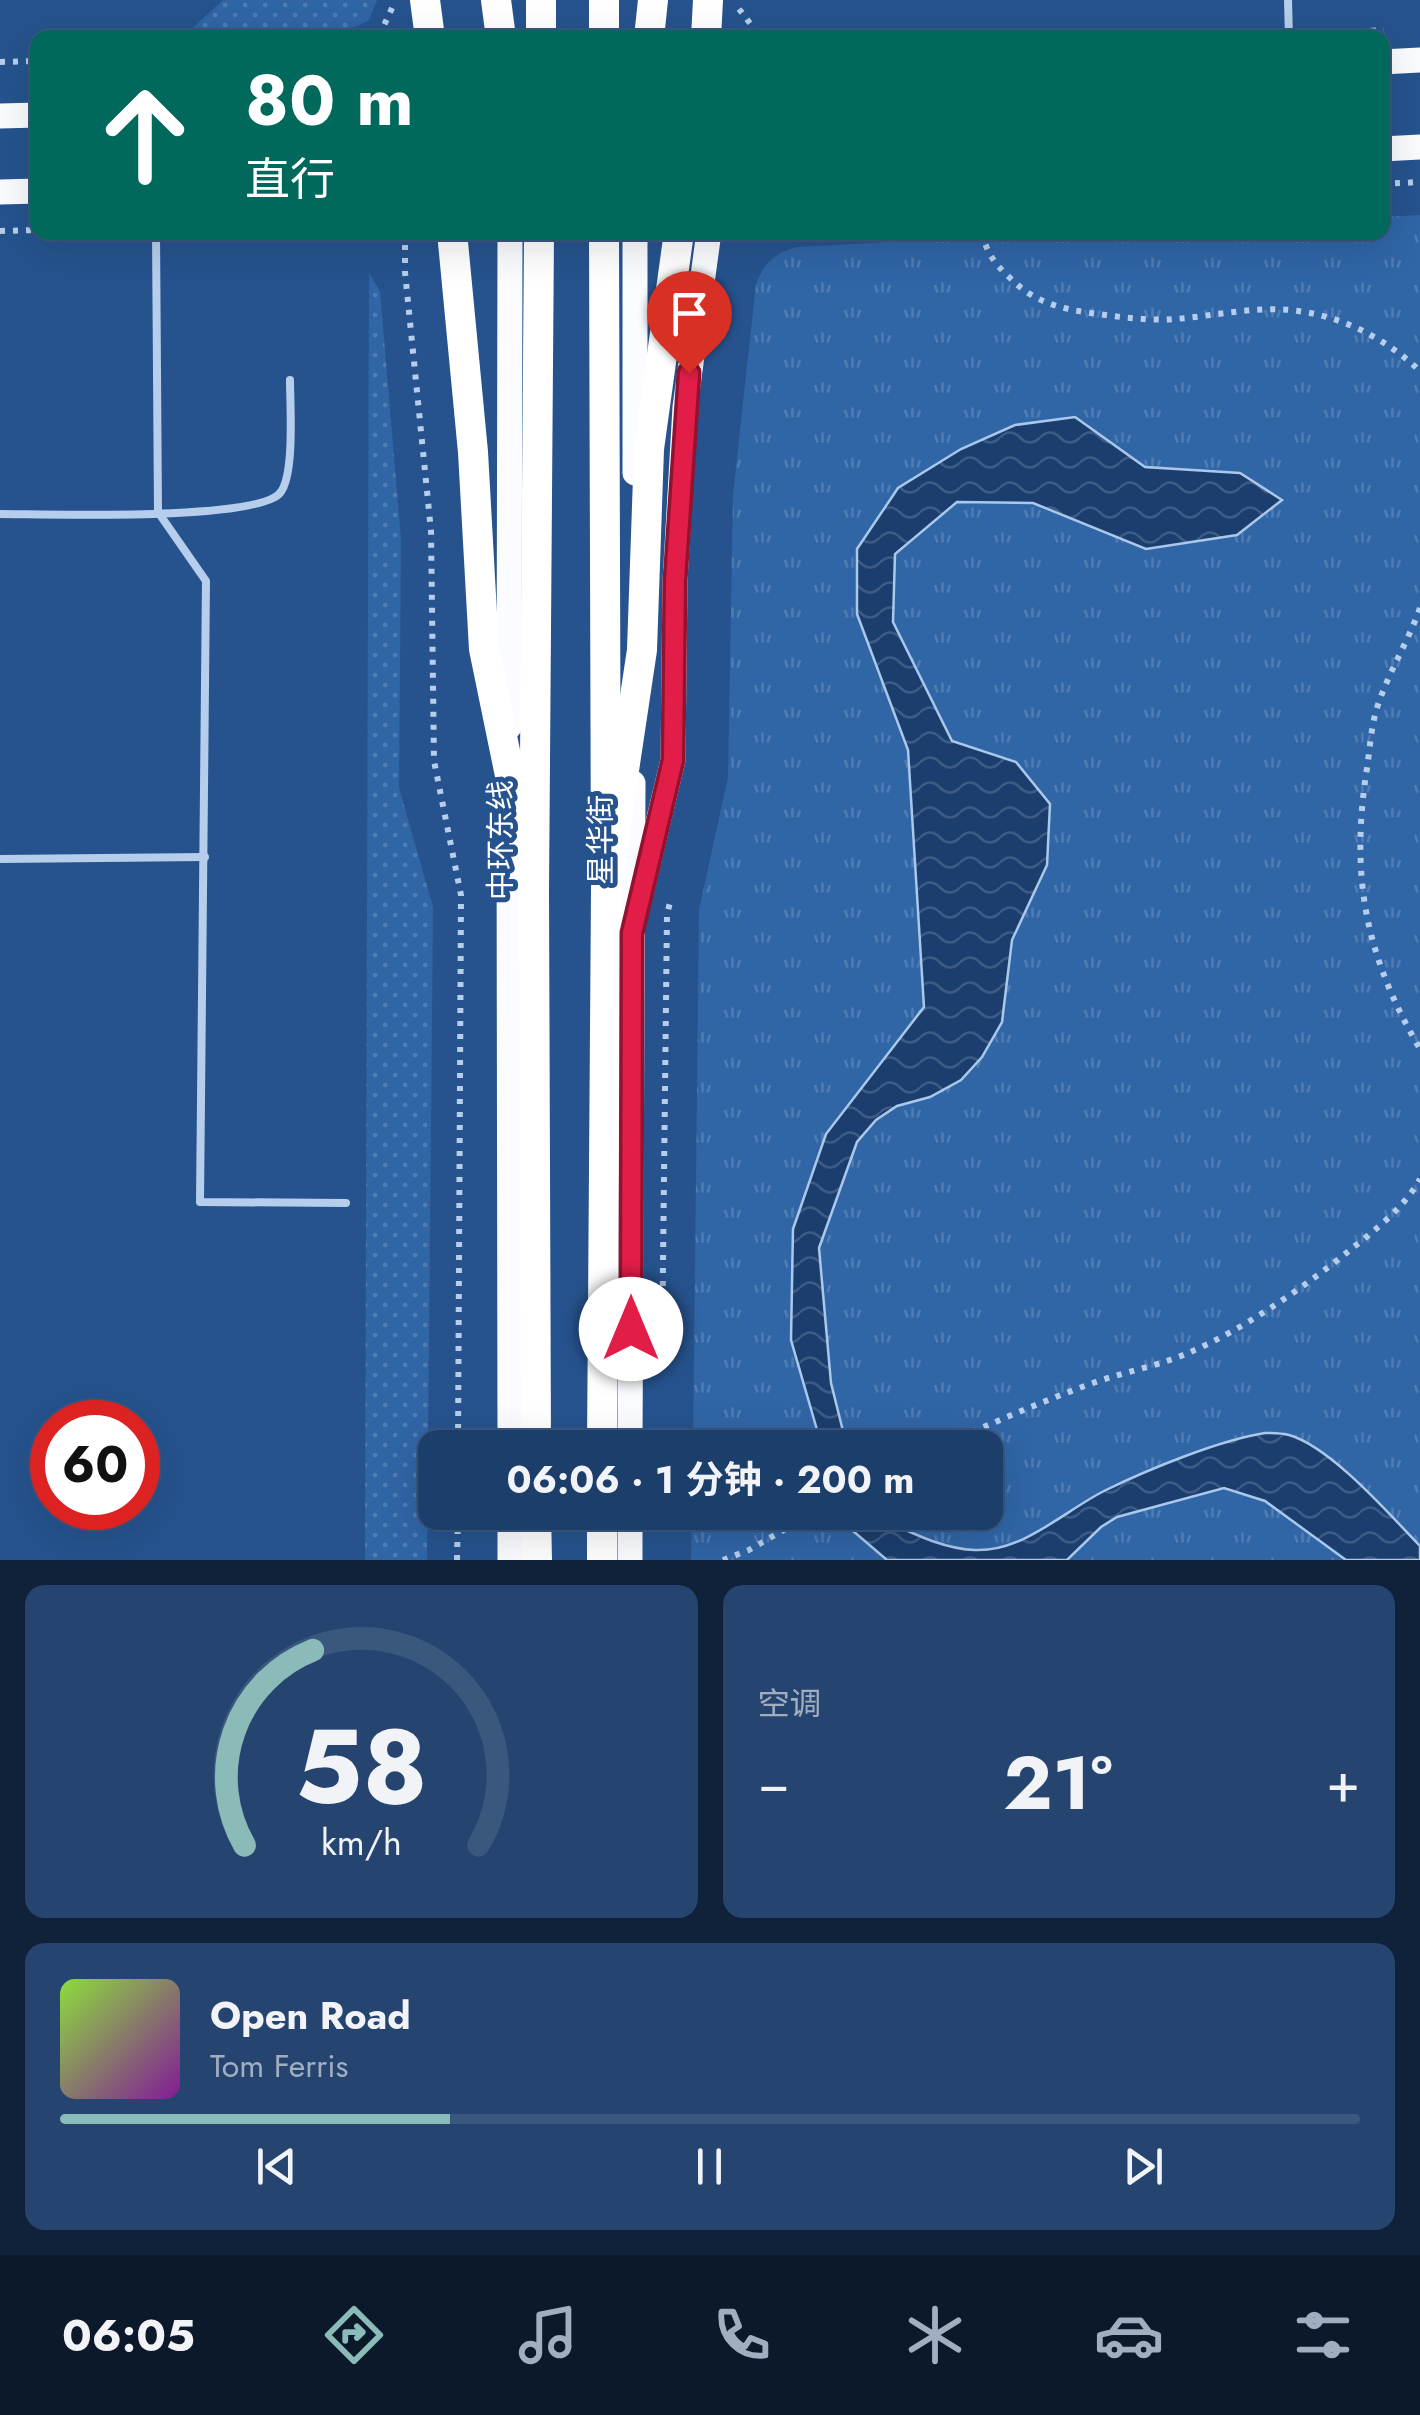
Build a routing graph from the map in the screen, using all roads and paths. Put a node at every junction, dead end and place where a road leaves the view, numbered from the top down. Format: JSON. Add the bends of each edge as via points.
{"nodes":[{"id":1,"x":393,"y":0,"type":"edge"},
{"id":2,"x":426,"y":0,"type":"edge"},
{"id":3,"x":496,"y":0,"type":"edge"},
{"id":4,"x":541,"y":0,"type":"edge"},
{"id":5,"x":604,"y":0,"type":"edge"},
{"id":6,"x":653,"y":0,"type":"edge"},
{"id":7,"x":708,"y":0,"type":"edge"},
{"id":8,"x":735,"y":0,"type":"edge"},
{"id":9,"x":1288,"y":0,"type":"edge"},
{"id":10,"x":382,"y":30,"type":"edge"},
{"id":11,"x":429,"y":30,"type":"edge"},
{"id":12,"x":500,"y":30,"type":"edge"},
{"id":13,"x":541,"y":30,"type":"edge"},
{"id":14,"x":604,"y":30,"type":"edge"},
{"id":15,"x":651,"y":30,"type":"edge"},
{"id":16,"x":706,"y":30,"type":"edge"},
{"id":17,"x":755,"y":30,"type":"edge"},
{"id":18,"x":1289,"y":30,"type":"edge"},
{"id":19,"x":1401,"y":30,"type":"dead end"},
{"id":20,"x":1390,"y":31,"type":"edge"},
{"id":21,"x":1420,"y":60,"type":"edge"},
{"id":22,"x":30,"y":61,"type":"edge"},
{"id":23,"x":0,"y":62,"type":"edge"},
{"id":24,"x":1390,"y":62,"type":"edge"},
{"id":25,"x":30,"y":115,"type":"edge"},
{"id":26,"x":0,"y":116,"type":"edge"},
{"id":27,"x":1420,"y":147,"type":"edge"},
{"id":28,"x":1390,"y":149,"type":"edge"},
{"id":29,"x":1420,"y":182,"type":"edge"},
{"id":30,"x":1390,"y":184,"type":"edge"},
{"id":31,"x":30,"y":191,"type":"edge"},
{"id":32,"x":0,"y":192,"type":"edge"},
{"id":33,"x":30,"y":230,"type":"edge"},
{"id":34,"x":0,"y":231,"type":"edge"},
{"id":35,"x":156,"y":240,"type":"edge"},
{"id":36,"x":405,"y":240,"type":"edge"},
{"id":37,"x":453,"y":240,"type":"edge"},
{"id":38,"x":510,"y":240,"type":"edge"},
{"id":39,"x":539,"y":240,"type":"edge"},
{"id":40,"x":604,"y":240,"type":"edge"},
{"id":41,"x":635,"y":240,"type":"edge"},
{"id":42,"x":678,"y":240,"type":"edge"},
{"id":43,"x":708,"y":240,"type":"edge"},
{"id":44,"x":984,"y":240,"type":"edge"},
{"id":45,"x":1420,"y":371,"type":"edge"},
{"id":46,"x":290,"y":380,"type":"dead end"},
{"id":47,"x":158,"y":512,"type":"junction"},
{"id":48,"x":0,"y":514,"type":"edge"},
{"id":49,"x":1420,"y":608,"type":"edge"},
{"id":50,"x":205,"y":857,"type":"junction"},
{"id":51,"x":0,"y":859,"type":"edge"},
{"id":52,"x":606,"y":890,"type":"junction"},
{"id":53,"x":534,"y":892,"type":"junction"},
{"id":54,"x":632,"y":933,"type":"junction"},
{"id":55,"x":1420,"y":1049,"type":"edge"},
{"id":56,"x":1420,"y":1180,"type":"edge"},
{"id":57,"x":346,"y":1203,"type":"dead end"},
{"id":58,"x":458,"y":1430,"type":"edge"},
{"id":59,"x":510,"y":1430,"type":"edge"},
{"id":60,"x":536,"y":1430,"type":"edge"},
{"id":61,"x":602,"y":1430,"type":"edge"},
{"id":62,"x":630,"y":1430,"type":"edge"},
{"id":63,"x":977,"y":1430,"type":"edge"},
{"id":64,"x":458,"y":1530,"type":"edge"},
{"id":65,"x":510,"y":1530,"type":"edge"},
{"id":66,"x":536,"y":1530,"type":"edge"},
{"id":67,"x":602,"y":1530,"type":"edge"},
{"id":68,"x":630,"y":1530,"type":"edge"},
{"id":69,"x":784,"y":1530,"type":"edge"},
{"id":70,"x":458,"y":1560,"type":"edge"},
{"id":71,"x":510,"y":1560,"type":"edge"},
{"id":72,"x":537,"y":1560,"type":"edge"},
{"id":73,"x":602,"y":1560,"type":"edge"},
{"id":74,"x":630,"y":1560,"type":"edge"},
{"id":75,"x":723,"y":1560,"type":"edge"}],
"edges":[{"from":1,"to":10,"type":"path"},
{"from":2,"to":11,"type":"highway"},
{"from":3,"to":12,"type":"highway"},
{"from":4,"to":13,"type":"highway"},
{"from":5,"to":14,"type":"highway"},
{"from":6,"to":15,"type":"highway"},
{"from":7,"to":16,"type":"highway"},
{"from":8,"to":17,"type":"path"},
{"from":9,"to":18,"type":"lane"},
{"from":19,"to":20,"type":"path"},
{"from":21,"to":24,"type":"main road"},
{"from":22,"to":23,"type":"path"},
{"from":25,"to":26,"type":"main road"},
{"from":27,"to":28,"type":"main road"},
{"from":29,"to":30,"type":"path"},
{"from":31,"to":32,"type":"main road"},
{"from":33,"to":34,"type":"path"},
{"from":35,"to":47,"type":"lane"},
{"from":36,"to":58,"type":"path","via":[[431,531],[434,761],[461,896]]},
{"from":37,"to":53,"type":"highway","bridge":true,"via":[[484,649]]},
{"from":38,"to":59,"type":"main road"},
{"from":39,"to":53,"type":"highway","name":"中环东线","bridge":true},
{"from":40,"to":52,"type":"highway","bridge":true},
{"from":41,"to":54,"type":"main road","name":"星华街"},
{"from":42,"to":52,"type":"highway","bridge":true,"via":[[649,449],[642,650]]},
{"from":43,"to":54,"type":"main road","via":[[685,407],[673,760]]},
{"from":44,"to":45,"type":"path","via":[[1000,269],[1044,304],[1150,319],[1295,310],[1379,339]]},
{"from":46,"to":47,"type":"lane","via":[[288,475],[280,493],[239,508]]},
{"from":47,"to":48,"type":"lane"},
{"from":47,"to":50,"type":"lane","via":[[206,581]]},
{"from":49,"to":55,"type":"path","via":[[1374,721],[1359,868],[1372,947]]},
{"from":50,"to":51,"type":"lane"},
{"from":50,"to":57,"type":"lane","via":[[200,1202]]},
{"from":52,"to":61,"type":"highway"},
{"from":53,"to":60,"type":"highway","name":"中环东线"},
{"from":54,"to":62,"type":"main road","name":"星华街"},
{"from":56,"to":63,"type":"path","via":[[1394,1212],[1326,1270],[1217,1340]]},
{"from":64,"to":70,"type":"path"},
{"from":65,"to":71,"type":"main road"},
{"from":66,"to":72,"type":"highway"},
{"from":67,"to":73,"type":"highway"},
{"from":68,"to":74,"type":"main road"},
{"from":69,"to":75,"type":"path"}]}
